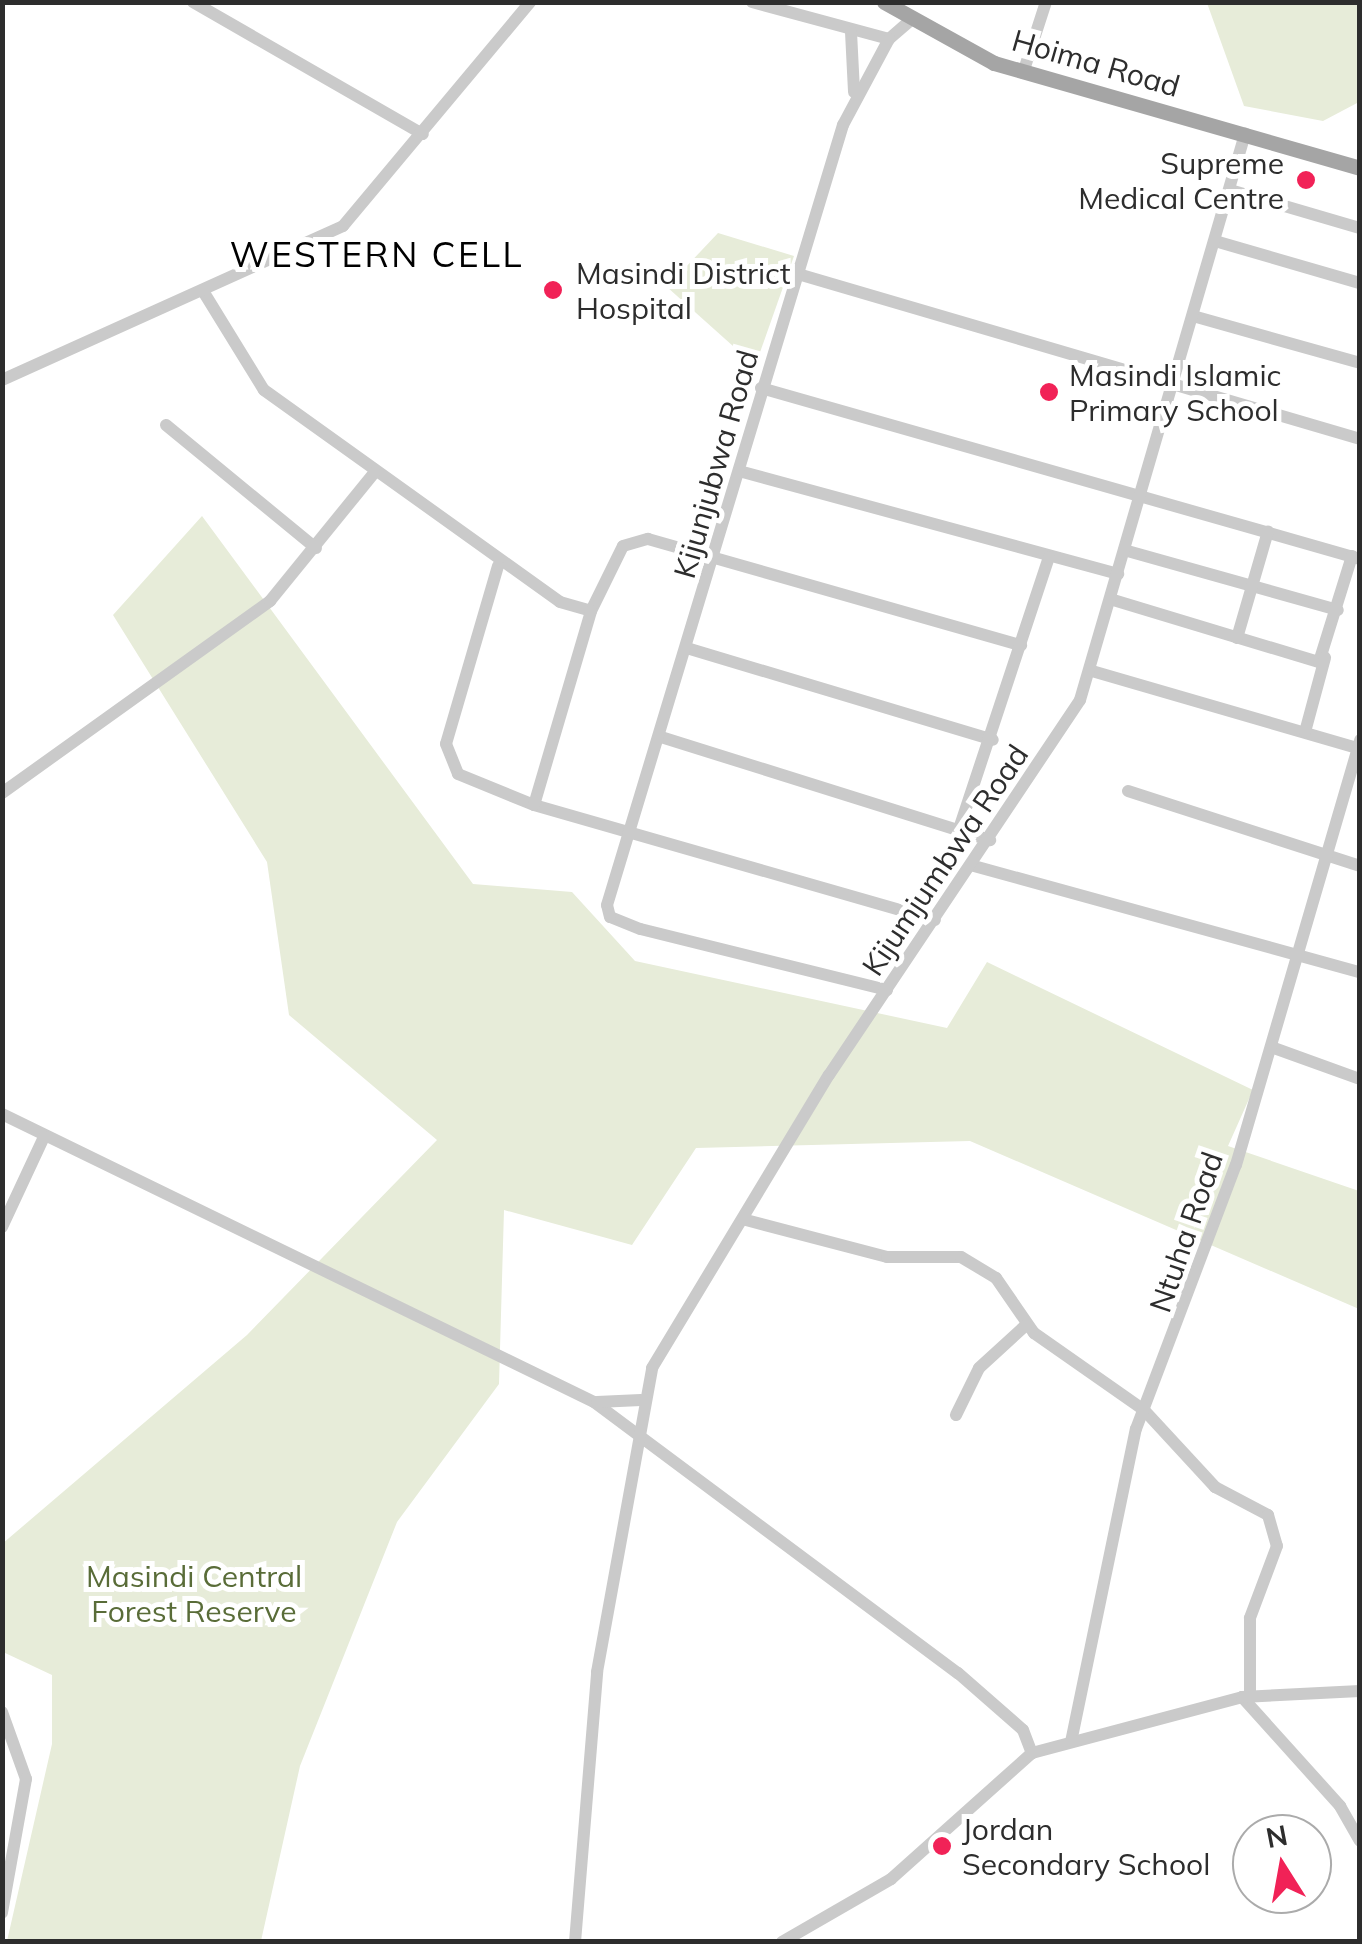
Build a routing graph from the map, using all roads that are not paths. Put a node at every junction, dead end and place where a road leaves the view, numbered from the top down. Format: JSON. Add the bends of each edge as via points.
{"nodes":[{"id":1,"x":194,"y":2,"type":"edge"},
{"id":2,"x":530,"y":2,"type":"edge"},
{"id":3,"x":752,"y":2,"type":"edge"},
{"id":4,"x":884,"y":2,"type":"edge"},
{"id":5,"x":1046,"y":2,"type":"edge"},
{"id":6,"x":910,"y":21,"type":"junction"},
{"id":7,"x":851,"y":32,"type":"junction"},
{"id":8,"x":890,"y":39,"type":"junction"},
{"id":9,"x":1023,"y":73,"type":"junction"},
{"id":10,"x":854,"y":92,"type":"junction"},
{"id":11,"x":423,"y":134,"type":"junction"},
{"id":12,"x":1244,"y":134,"type":"junction"},
{"id":13,"x":1360,"y":168,"type":"edge"},
{"id":14,"x":1230,"y":190,"type":"junction"},
{"id":15,"x":1360,"y":228,"type":"edge"},
{"id":16,"x":1215,"y":241,"type":"junction"},
{"id":17,"x":798,"y":274,"type":"junction"},
{"id":18,"x":1360,"y":283,"type":"edge"},
{"id":19,"x":203,"y":291,"type":"junction"},
{"id":20,"x":1193,"y":316,"type":"junction"},
{"id":21,"x":1360,"y":364,"type":"edge"},
{"id":22,"x":2,"y":380,"type":"edge"},
{"id":23,"x":1172,"y":385,"type":"junction"},
{"id":24,"x":762,"y":388,"type":"junction"},
{"id":25,"x":166,"y":426,"type":"dead end"},
{"id":26,"x":1360,"y":439,"type":"edge"},
{"id":27,"x":739,"y":471,"type":"junction"},
{"id":28,"x":374,"y":474,"type":"junction"},
{"id":29,"x":1139,"y":494,"type":"junction"},
{"id":30,"x":1268,"y":531,"type":"junction"},
{"id":31,"x":316,"y":548,"type":"junction"},
{"id":32,"x":1124,"y":550,"type":"junction"},
{"id":33,"x":1049,"y":557,"type":"junction"},
{"id":34,"x":716,"y":558,"type":"junction"},
{"id":35,"x":1356,"y":558,"type":"edge"},
{"id":36,"x":498,"y":566,"type":"junction"},
{"id":37,"x":1118,"y":574,"type":"junction"},
{"id":38,"x":1250,"y":588,"type":"junction"},
{"id":39,"x":1110,"y":599,"type":"junction"},
{"id":40,"x":1338,"y":610,"type":"junction"},
{"id":41,"x":590,"y":611,"type":"junction"},
{"id":42,"x":1237,"y":638,"type":"junction"},
{"id":43,"x":1021,"y":644,"type":"junction"},
{"id":44,"x":690,"y":649,"type":"junction"},
{"id":45,"x":1325,"y":658,"type":"junction"},
{"id":46,"x":1092,"y":671,"type":"junction"},
{"id":47,"x":1305,"y":732,"type":"junction"},
{"id":48,"x":660,"y":738,"type":"junction"},
{"id":49,"x":993,"y":740,"type":"junction"},
{"id":50,"x":1358,"y":744,"type":"edge"},
{"id":51,"x":1128,"y":791,"type":"dead end"},
{"id":52,"x":2,"y":793,"type":"edge"},
{"id":53,"x":534,"y":805,"type":"junction"},
{"id":54,"x":960,"y":826,"type":"junction"},
{"id":55,"x":624,"y":832,"type":"junction"},
{"id":56,"x":990,"y":840,"type":"junction"},
{"id":57,"x":1326,"y":854,"type":"junction"},
{"id":58,"x":974,"y":866,"type":"junction"},
{"id":59,"x":1360,"y":866,"type":"edge"},
{"id":60,"x":935,"y":920,"type":"junction"},
{"id":61,"x":1298,"y":952,"type":"junction"},
{"id":62,"x":1360,"y":972,"type":"edge"},
{"id":63,"x":886,"y":990,"type":"junction"},
{"id":64,"x":1271,"y":1047,"type":"junction"},
{"id":65,"x":1360,"y":1079,"type":"edge"},
{"id":66,"x":2,"y":1114,"type":"edge"},
{"id":67,"x":44,"y":1137,"type":"junction"},
{"id":68,"x":746,"y":1220,"type":"junction"},
{"id":69,"x":2,"y":1228,"type":"edge"},
{"id":70,"x":1026,"y":1325,"type":"junction"},
{"id":71,"x":641,"y":1400,"type":"junction"},
{"id":72,"x":594,"y":1402,"type":"junction"},
{"id":73,"x":1144,"y":1410,"type":"junction"},
{"id":74,"x":956,"y":1415,"type":"dead end"},
{"id":75,"x":634,"y":1429,"type":"junction"},
{"id":76,"x":1360,"y":1691,"type":"edge"},
{"id":77,"x":1246,"y":1696,"type":"junction"},
{"id":78,"x":2,"y":1712,"type":"edge"},
{"id":79,"x":1071,"y":1742,"type":"junction"},
{"id":80,"x":1032,"y":1754,"type":"junction"},
{"id":81,"x":1360,"y":1841,"type":"edge"},
{"id":82,"x":2,"y":1913,"type":"edge"},
{"id":83,"x":575,"y":1942,"type":"edge"},
{"id":84,"x":782,"y":1942,"type":"edge"}],
"edges":[{"from":1,"to":11,"type":"street"},
{"from":2,"to":11,"type":"street"},
{"from":3,"to":7,"type":"street"},
{"from":4,"to":6,"type":"main road","name":"Hoima Road"},
{"from":5,"to":9,"type":"street"},
{"from":6,"to":8,"type":"street","name":"Kijunjubwa Road"},
{"from":6,"to":9,"type":"main road","name":"Hoima Road"},
{"from":7,"to":8,"type":"street"},
{"from":7,"to":10,"type":"street"},
{"from":8,"to":10,"type":"street","name":"Kijunjubwa Road"},
{"from":9,"to":12,"type":"main road","name":"Hoima Road"},
{"from":10,"to":17,"type":"street","name":"Kijunjubwa Road"},
{"from":11,"to":19,"type":"street","via":[[343,226]]},
{"from":12,"to":13,"type":"main road","name":"Hoima Road"},
{"from":12,"to":14,"type":"street","name":"Kijumjumbwa Road"},
{"from":14,"to":15,"type":"street"},
{"from":14,"to":16,"type":"street","name":"Kijumjumbwa Road"},
{"from":16,"to":18,"type":"street"},
{"from":16,"to":20,"type":"street","name":"Kijumjumbwa Road"},
{"from":17,"to":23,"type":"street"},
{"from":17,"to":24,"type":"street","name":"Kijunjubwa Road"},
{"from":19,"to":22,"type":"street"},
{"from":19,"to":28,"type":"street","via":[[264,390]]},
{"from":20,"to":21,"type":"street"},
{"from":20,"to":23,"type":"street","name":"Kijumjumbwa Road"},
{"from":23,"to":26,"type":"street"},
{"from":23,"to":29,"type":"street","name":"Kijumjumbwa Road"},
{"from":24,"to":27,"type":"street","name":"Kijunjubwa Road"},
{"from":24,"to":29,"type":"street"},
{"from":25,"to":31,"type":"street"},
{"from":27,"to":33,"type":"street"},
{"from":27,"to":34,"type":"street","name":"Kijunjubwa Road"},
{"from":28,"to":31,"type":"street"},
{"from":28,"to":36,"type":"street"},
{"from":29,"to":30,"type":"street"},
{"from":29,"to":32,"type":"street","name":"Kijumjumbwa Road"},
{"from":30,"to":35,"type":"street"},
{"from":30,"to":38,"type":"street"},
{"from":31,"to":52,"type":"street","via":[[246,622]]},
{"from":32,"to":37,"type":"street","name":"Kijumjumbwa Road"},
{"from":32,"to":38,"type":"street"},
{"from":33,"to":37,"type":"street"},
{"from":33,"to":43,"type":"street"},
{"from":34,"to":41,"type":"street","via":[[635,540],[622,546]]},
{"from":34,"to":43,"type":"street"},
{"from":34,"to":44,"type":"street","name":"Kijunjubwa Road"},
{"from":35,"to":40,"type":"street"},
{"from":36,"to":41,"type":"street"},
{"from":36,"to":53,"type":"street","via":[[446,744],[458,774]]},
{"from":37,"to":39,"type":"street","name":"Kijumjumbwa Road"},
{"from":38,"to":40,"type":"street"},
{"from":38,"to":42,"type":"street"},
{"from":39,"to":42,"type":"street"},
{"from":39,"to":46,"type":"street","name":"Kijumjumbwa Road"},
{"from":40,"to":45,"type":"street"},
{"from":41,"to":53,"type":"street"},
{"from":42,"to":45,"type":"street"},
{"from":43,"to":49,"type":"street"},
{"from":44,"to":48,"type":"street","name":"Kijunjubwa Road"},
{"from":44,"to":49,"type":"street"},
{"from":45,"to":47,"type":"street"},
{"from":46,"to":47,"type":"street"},
{"from":46,"to":56,"type":"street","name":"Kijumjumbwa Road"},
{"from":47,"to":50,"type":"street"},
{"from":48,"to":54,"type":"street"},
{"from":48,"to":55,"type":"street","name":"Kijunjubwa Road"},
{"from":49,"to":54,"type":"street"},
{"from":50,"to":57,"type":"street","name":"Ntuha Road"},
{"from":51,"to":57,"type":"street"},
{"from":53,"to":55,"type":"street"},
{"from":54,"to":56,"type":"street"},
{"from":55,"to":60,"type":"street"},
{"from":55,"to":63,"type":"street","name":"Kijunjubwa Road","via":[[607,910],[640,928]]},
{"from":56,"to":58,"type":"street","name":"Kijumjumbwa Road"},
{"from":57,"to":59,"type":"street"},
{"from":57,"to":61,"type":"street","name":"Ntuha Road"},
{"from":58,"to":60,"type":"street","name":"Kijumjumbwa Road"},
{"from":58,"to":61,"type":"street"},
{"from":60,"to":63,"type":"street","name":"Kijumjumbwa Road"},
{"from":61,"to":62,"type":"street"},
{"from":61,"to":64,"type":"street","name":"Ntuha Road"},
{"from":63,"to":68,"type":"street","name":"Kijumjumbwa Road"},
{"from":64,"to":65,"type":"street"},
{"from":64,"to":73,"type":"street","name":"Ntuha Road"},
{"from":66,"to":67,"type":"street"},
{"from":67,"to":69,"type":"street"},
{"from":67,"to":72,"type":"street"},
{"from":68,"to":70,"type":"street","via":[[887,1257],[952,1253],[996,1278]]},
{"from":68,"to":71,"type":"street","name":"Kijumjumbwa Road","via":[[671,1328]]},
{"from":70,"to":73,"type":"street"},
{"from":70,"to":74,"type":"street","via":[[979,1368]]},
{"from":71,"to":72,"type":"street"},
{"from":71,"to":75,"type":"street","name":"Kijumjumbwa Road"},
{"from":72,"to":75,"type":"street"},
{"from":73,"to":77,"type":"street","via":[[1215,1486],[1272,1521],[1275,1554],[1250,1618]]},
{"from":73,"to":79,"type":"street","name":"Ntuha Road"},
{"from":75,"to":80,"type":"street","via":[[958,1673],[1023,1730]]},
{"from":75,"to":83,"type":"street","name":"Kijumjumbwa Road"},
{"from":76,"to":77,"type":"street"},
{"from":77,"to":79,"type":"street"},
{"from":77,"to":81,"type":"street","via":[[1340,1806]]},
{"from":78,"to":82,"type":"street","via":[[26,1779]]},
{"from":79,"to":80,"type":"street"},
{"from":80,"to":84,"type":"street","via":[[891,1879]]}]}
